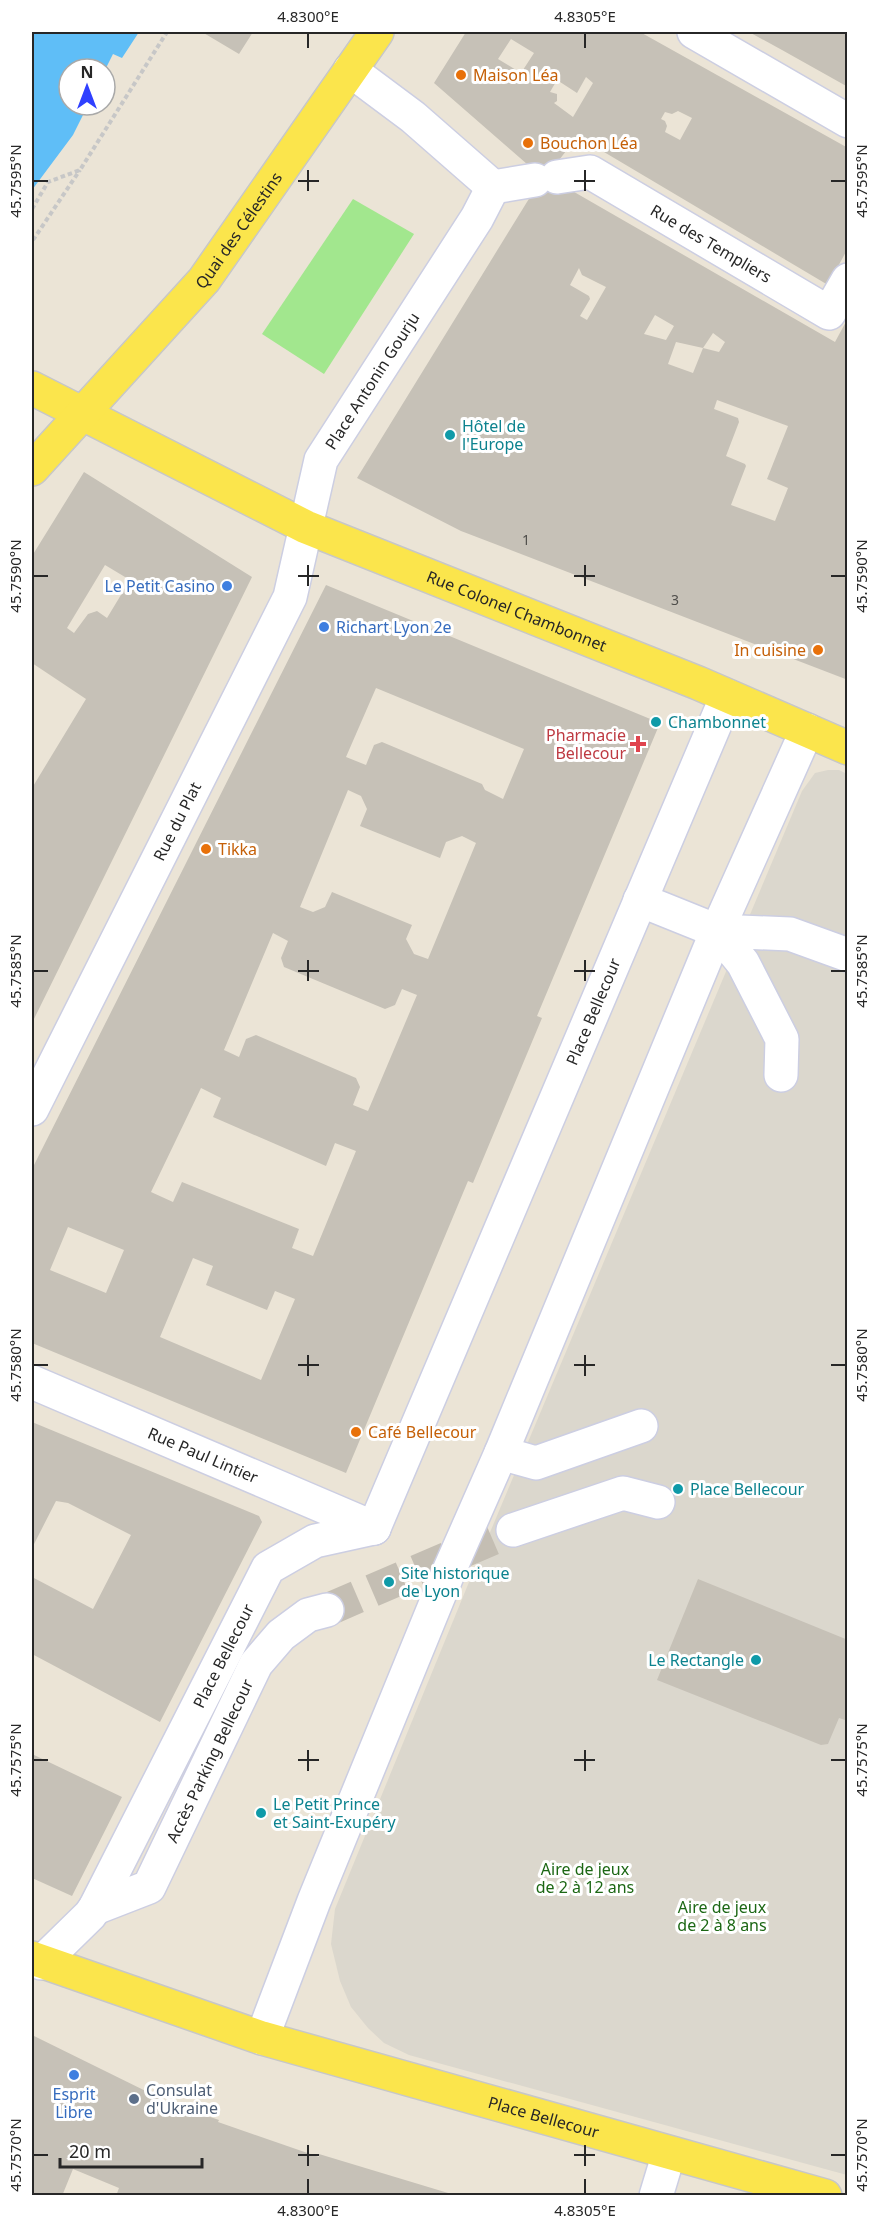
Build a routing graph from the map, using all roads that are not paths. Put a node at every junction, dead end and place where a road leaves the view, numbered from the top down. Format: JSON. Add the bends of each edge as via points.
{"nodes":[{"id":1,"x":377,"y":32,"type":"edge"},
{"id":2,"x":694,"y":32,"type":"edge"},
{"id":3,"x":350,"y":70,"type":"junction"},
{"id":4,"x":848,"y":120,"type":"edge"},
{"id":5,"x":493,"y":187,"type":"junction"},
{"id":6,"x":848,"y":280,"type":"edge"},
{"id":7,"x":32,"y":388,"type":"edge"},
{"id":8,"x":83,"y":413,"type":"junction"},
{"id":9,"x":32,"y":469,"type":"edge"},
{"id":10,"x":306,"y":527,"type":"junction"},
{"id":11,"x":727,"y":696,"type":"junction"},
{"id":12,"x":807,"y":730,"type":"junction"},
{"id":13,"x":848,"y":748,"type":"edge"},
{"id":14,"x":640,"y":900,"type":"junction"},
{"id":15,"x":717,"y":931,"type":"junction"},
{"id":16,"x":848,"y":955,"type":"edge"},
{"id":17,"x":781,"y":1075,"type":"dead end"},
{"id":18,"x":32,"y":1109,"type":"edge"},
{"id":19,"x":32,"y":1382,"type":"edge"},
{"id":20,"x":641,"y":1426,"type":"dead end"},
{"id":21,"x":501,"y":1453,"type":"junction"},
{"id":22,"x":658,"y":1502,"type":"dead end"},
{"id":23,"x":375,"y":1528,"type":"junction"},
{"id":24,"x":513,"y":1530,"type":"tunnel mouth"},
{"id":25,"x":327,"y":1610,"type":"tunnel mouth"},
{"id":26,"x":95,"y":1908,"type":"junction"},
{"id":27,"x":36,"y":1961,"type":"edge"},
{"id":28,"x":262,"y":2038,"type":"junction"},
{"id":29,"x":669,"y":2153,"type":"junction"},
{"id":30,"x":656,"y":2196,"type":"edge"},
{"id":31,"x":825,"y":2196,"type":"edge"}],
"edges":[{"from":1,"to":3,"type":"main road","name":"Quai des Célestins"},
{"from":2,"to":4,"type":"street"},
{"from":3,"to":5,"type":"street","via":[[413,117]]},
{"from":3,"to":8,"type":"main road","name":"Quai des Célestins","via":[[204,279]]},
{"from":5,"to":6,"type":"street","name":"Rue des Templiers","via":[[590,172],[829,313]]},
{"from":5,"to":10,"type":"street","name":"Place Antonin Gourju","via":[[321,460]]},
{"from":7,"to":8,"type":"main road"},
{"from":8,"to":9,"type":"main road","name":"Quai des Célestins"},
{"from":8,"to":10,"type":"main road"},
{"from":10,"to":11,"type":"main road","name":"Rue Colonel Chambonnet"},
{"from":10,"to":18,"type":"street","name":"Rue du Plat","via":[[290,597]]},
{"from":11,"to":12,"type":"main road"},
{"from":11,"to":14,"type":"street","name":"Place Bellecour"},
{"from":12,"to":13,"type":"main road"},
{"from":12,"to":15,"type":"street"},
{"from":14,"to":15,"type":"street"},
{"from":14,"to":23,"type":"street","name":"Place Bellecour"},
{"from":15,"to":16,"type":"street","via":[[790,934]]},
{"from":15,"to":17,"type":"street","via":[[743,963],[782,1039]]},
{"from":15,"to":21,"type":"street"},
{"from":19,"to":23,"type":"street","name":"Rue Paul Lintier"},
{"from":20,"to":21,"type":"street","via":[[536,1462]]},
{"from":21,"to":28,"type":"street","via":[[314,1901]]},
{"from":22,"to":24,"type":"street","via":[[623,1492]]},
{"from":23,"to":26,"type":"street","name":"Place Bellecour","via":[[315,1542],[268,1568]]},
{"from":25,"to":26,"type":"street","name":"Accès Parking Bellecour","via":[[308,1615],[281,1635],[256,1664],[149,1887]]},
{"from":26,"to":27,"type":"street","name":"Place Bellecour"},
{"from":27,"to":28,"type":"main road","name":"Place Bellecour"},
{"from":28,"to":29,"type":"main road","name":"Place Bellecour"},
{"from":29,"to":30,"type":"street"},
{"from":29,"to":31,"type":"main road","name":"Place Bellecour"}]}
